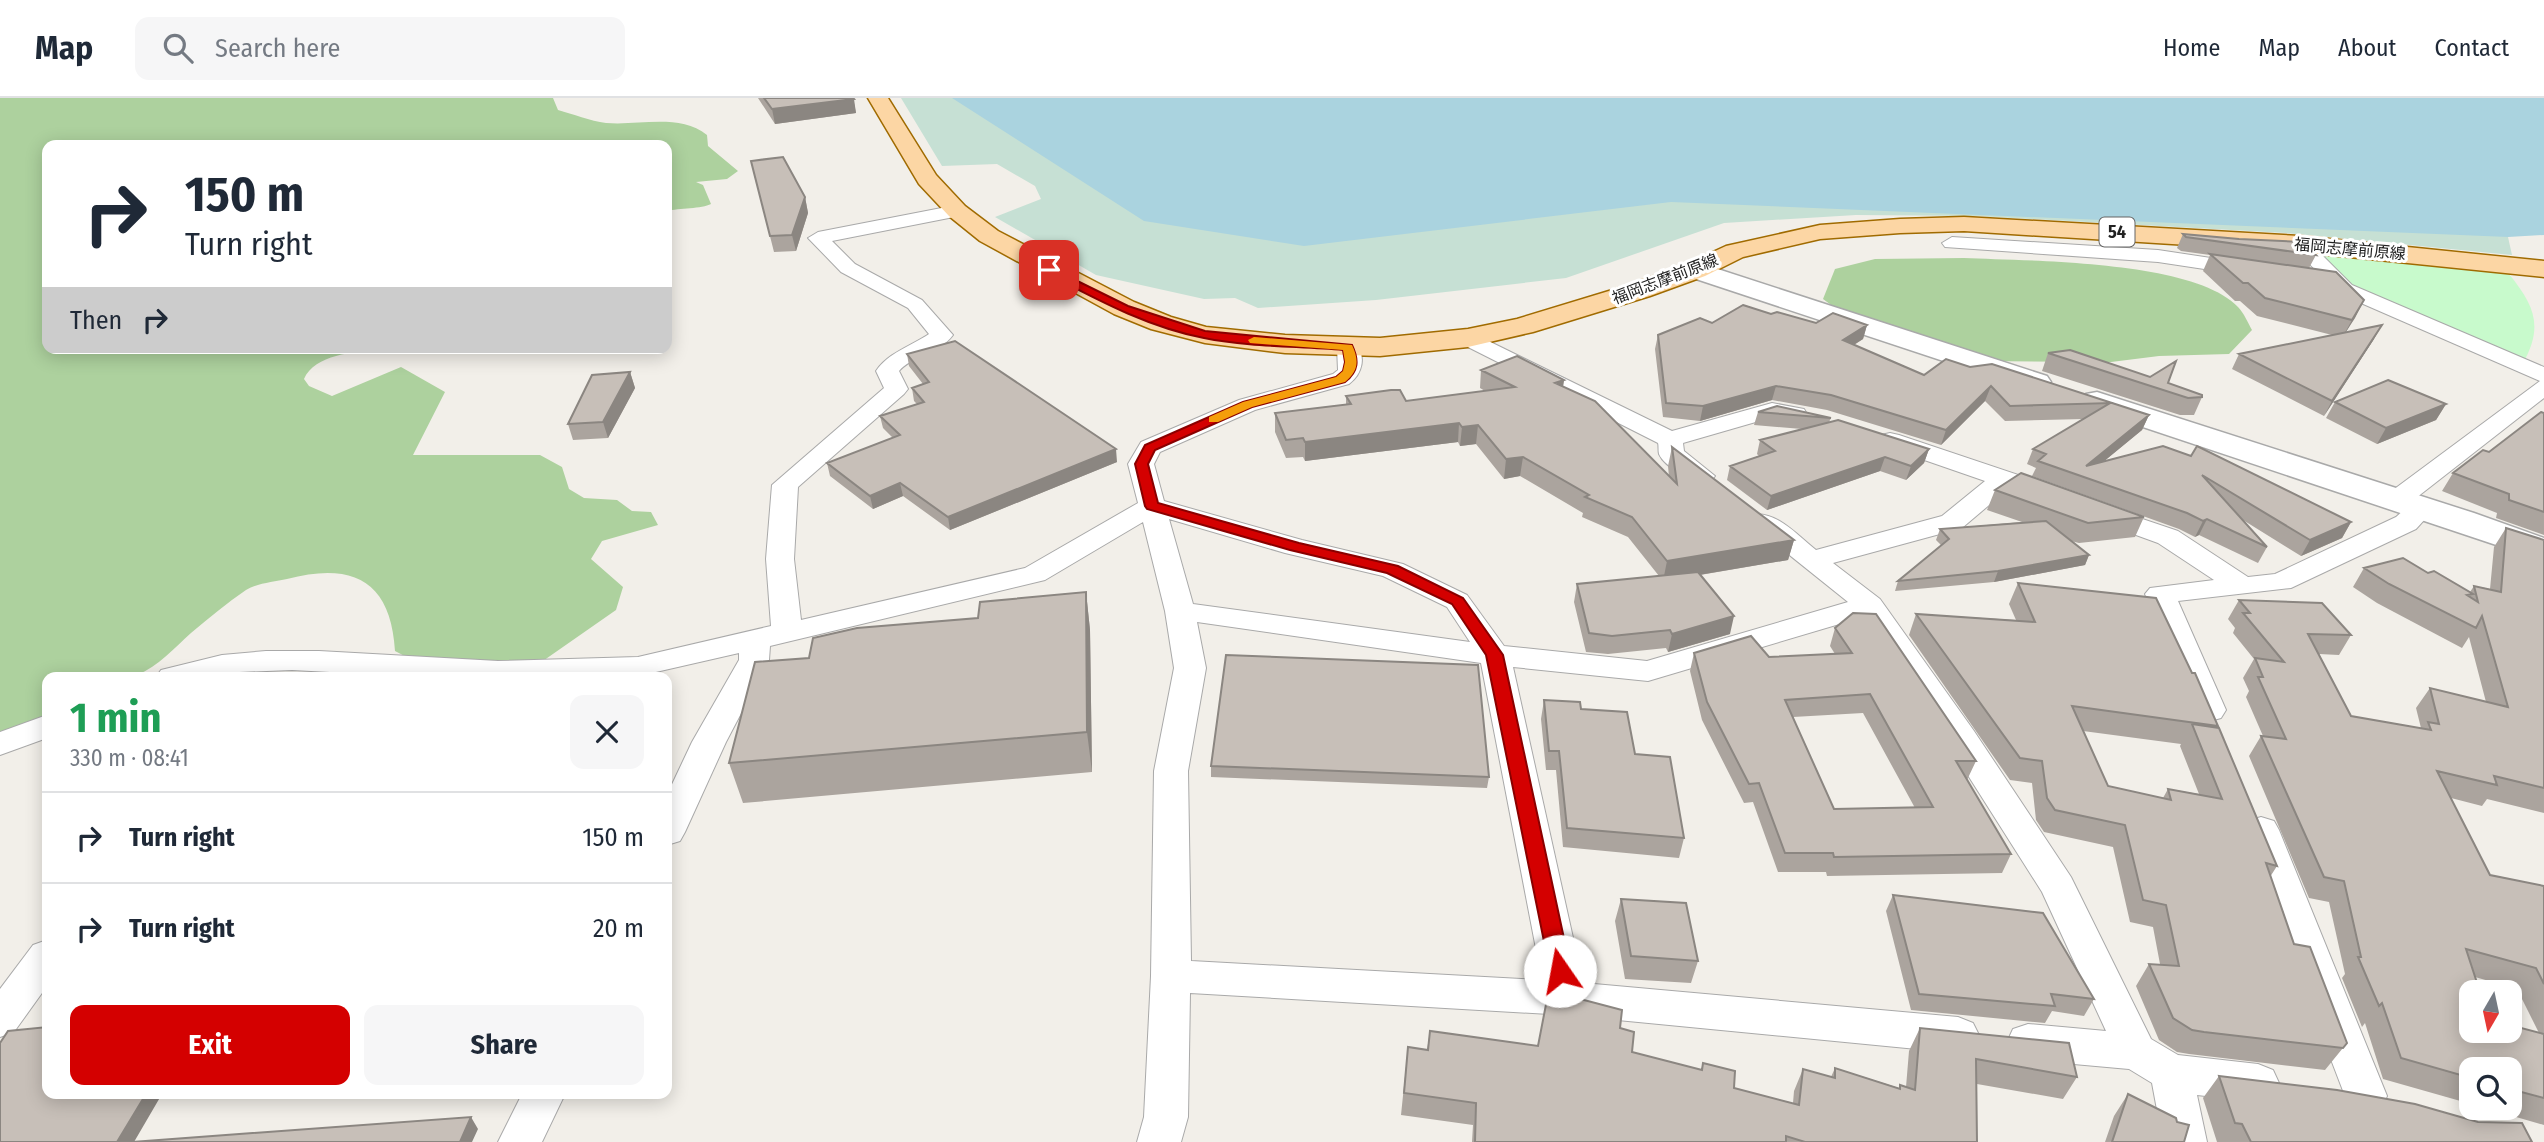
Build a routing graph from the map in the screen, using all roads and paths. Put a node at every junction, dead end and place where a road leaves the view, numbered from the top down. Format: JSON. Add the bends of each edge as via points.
{"nodes":[{"id":1,"x":878,"y":98,"type":"edge"},
{"id":2,"x":957,"y":211,"type":"junction"},
{"id":3,"x":1952,"y":243,"type":"dead end"},
{"id":4,"x":2300,"y":244,"type":"junction"},
{"id":5,"x":2544,"y":269,"type":"edge"},
{"id":6,"x":1696,"y":270,"type":"junction"},
{"id":7,"x":2269,"y":272,"type":"edge"},
{"id":8,"x":2310,"y":278,"type":"edge"},
{"id":9,"x":2338,"y":282,"type":"junction"},
{"id":10,"x":1468,"y":338,"type":"junction"},
{"id":11,"x":1348,"y":347,"type":"junction"},
{"id":12,"x":2544,"y":375,"type":"edge"},
{"id":13,"x":2544,"y":387,"type":"edge"},
{"id":14,"x":1817,"y":417,"type":"edge"},
{"id":15,"x":1870,"y":433,"type":"edge"},
{"id":16,"x":1671,"y":439,"type":"junction"},
{"id":17,"x":2005,"y":478,"type":"junction"},
{"id":18,"x":2411,"y":503,"type":"junction"},
{"id":19,"x":1152,"y":506,"type":"junction"},
{"id":20,"x":2544,"y":550,"type":"edge"},
{"id":21,"x":1812,"y":560,"type":"junction"},
{"id":22,"x":2243,"y":586,"type":"junction"},
{"id":23,"x":1870,"y":605,"type":"junction"},
{"id":24,"x":1180,"y":611,"type":"junction"},
{"id":25,"x":787,"y":633,"type":"junction"},
{"id":26,"x":755,"y":641,"type":"junction"},
{"id":27,"x":1494,"y":655,"type":"junction"},
{"id":28,"x":193,"y":672,"type":"edge"},
{"id":29,"x":441,"y":672,"type":"edge"},
{"id":30,"x":577,"y":672,"type":"edge"},
{"id":31,"x":42,"y":728,"type":"edge"},
{"id":32,"x":2224,"y":742,"type":"edge"},
{"id":33,"x":0,"y":744,"type":"edge"},
{"id":34,"x":2250,"y":804,"type":"edge"},
{"id":35,"x":672,"y":821,"type":"edge"},
{"id":36,"x":42,"y":964,"type":"edge"},
{"id":37,"x":1171,"y":976,"type":"junction"},
{"id":38,"x":1566,"y":998,"type":"junction"},
{"id":39,"x":0,"y":1020,"type":"edge"},
{"id":40,"x":2154,"y":1062,"type":"junction"},
{"id":41,"x":542,"y":1099,"type":"edge"},
{"id":42,"x":520,"y":1142,"type":"edge"},
{"id":43,"x":1159,"y":1142,"type":"edge"},
{"id":44,"x":2185,"y":1142,"type":"edge"}],
"edges":[{"from":1,"to":2,"type":"main road","name":"福岡志摩前原線","number":"54","via":[[927,179]]},
{"from":2,"to":11,"type":"main road","name":"福岡志摩前原線","number":"54","via":[[989,236],[1049,270],[1161,323],[1205,335]]},
{"from":2,"to":25,"type":"street","via":[[818,238],[848,268],[915,303],[942,335],[894,362],[887,371],[896,389],[785,485],[780,559]]},
{"from":3,"to":7,"type":"street","via":[[2158,256]]},
{"from":4,"to":5,"type":"main road","name":"福岡志摩前原線","number":"54"},
{"from":4,"to":6,"type":"main road","name":"福岡志摩前原線","number":"54","via":[[1964,224],[1900,226],[1790,238],[1735,251]]},
{"from":4,"to":9,"type":"street"},
{"from":6,"to":10,"type":"main road","name":"福岡志摩前原線","number":"54","via":[[1547,319]]},
{"from":6,"to":18,"type":"street"},
{"from":8,"to":9,"type":"street"},
{"from":9,"to":12,"type":"street"},
{"from":10,"to":11,"type":"main road","name":"福岡志摩前原線","number":"54"},
{"from":10,"to":16,"type":"street"},
{"from":11,"to":19,"type":"street","via":[[1352,362],[1341,379],[1247,405],[1150,447],[1141,464]]},
{"from":13,"to":18,"type":"street"},
{"from":14,"to":16,"type":"street","via":[[1772,410]]},
{"from":15,"to":17,"type":"street"},
{"from":16,"to":21,"type":"street","via":[[1672,454]]},
{"from":17,"to":21,"type":"street","via":[[1952,522]]},
{"from":17,"to":22,"type":"street","via":[[2168,537]]},
{"from":18,"to":20,"type":"street"},
{"from":18,"to":22,"type":"street","via":[[2406,523],[2281,582]]},
{"from":19,"to":24,"type":"street"},
{"from":19,"to":25,"type":"street","via":[[1035,574]]},
{"from":19,"to":27,"type":"street","via":[[1392,570],[1457,601]]},
{"from":21,"to":23,"type":"street"},
{"from":22,"to":32,"type":"street","via":[[2161,594]]},
{"from":23,"to":27,"type":"street","via":[[1648,671]]},
{"from":23,"to":40,"type":"street","via":[[2058,887]]},
{"from":24,"to":27,"type":"street"},
{"from":24,"to":37,"type":"street","via":[[1190,668],[1171,771]]},
{"from":25,"to":26,"type":"street"},
{"from":26,"to":30,"type":"street","via":[[638,667]]},
{"from":26,"to":35,"type":"street","via":[[754,660]]},
{"from":27,"to":38,"type":"street"},
{"from":28,"to":29,"type":"street","via":[[236,662],[276,660],[327,660]]},
{"from":31,"to":33,"type":"street"},
{"from":34,"to":40,"type":"street","via":[[2350,1096]]},
{"from":36,"to":39,"type":"street"},
{"from":37,"to":38,"type":"street"},
{"from":37,"to":43,"type":"street","via":[[1166,1117]]},
{"from":38,"to":40,"type":"street"},
{"from":40,"to":44,"type":"street"},
{"from":41,"to":42,"type":"street"}]}
